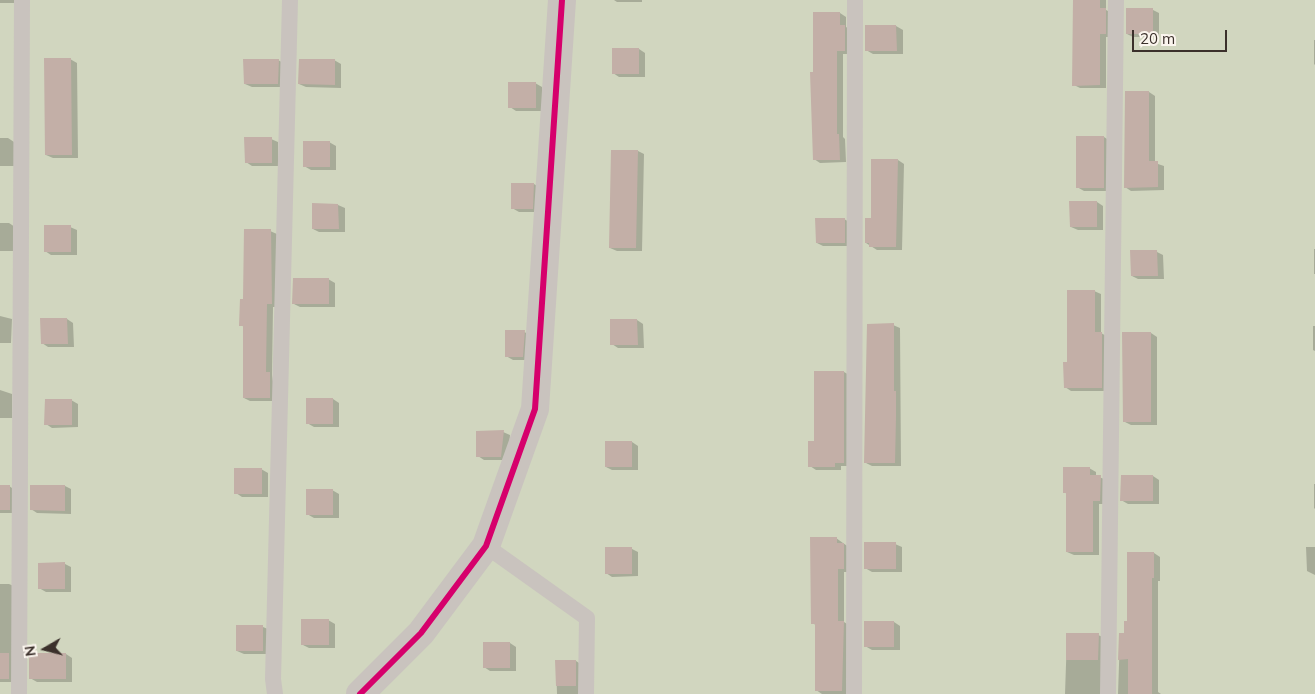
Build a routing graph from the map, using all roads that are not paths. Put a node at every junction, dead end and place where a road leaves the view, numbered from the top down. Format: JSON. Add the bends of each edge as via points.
{"nodes":[{"id":1,"x":22,"y":0,"type":"edge"},
{"id":2,"x":290,"y":0,"type":"edge"},
{"id":3,"x":562,"y":0,"type":"edge"},
{"id":4,"x":855,"y":0,"type":"edge"},
{"id":5,"x":1116,"y":0,"type":"edge"},
{"id":6,"x":486,"y":546,"type":"junction"},
{"id":7,"x":19,"y":694,"type":"edge"},
{"id":8,"x":275,"y":694,"type":"edge"},
{"id":9,"x":360,"y":694,"type":"edge"},
{"id":10,"x":586,"y":694,"type":"edge"},
{"id":11,"x":854,"y":694,"type":"edge"},
{"id":12,"x":1108,"y":694,"type":"edge"}],
"edges":[{"from":1,"to":7,"type":"lane"},
{"from":2,"to":8,"type":"lane"},
{"from":3,"to":6,"type":"street","via":[[535,409]]},
{"from":4,"to":11,"type":"lane"},
{"from":5,"to":12,"type":"lane"},
{"from":6,"to":9,"type":"street","via":[[421,633]]},
{"from":6,"to":10,"type":"lane","via":[[587,618]]}]}
